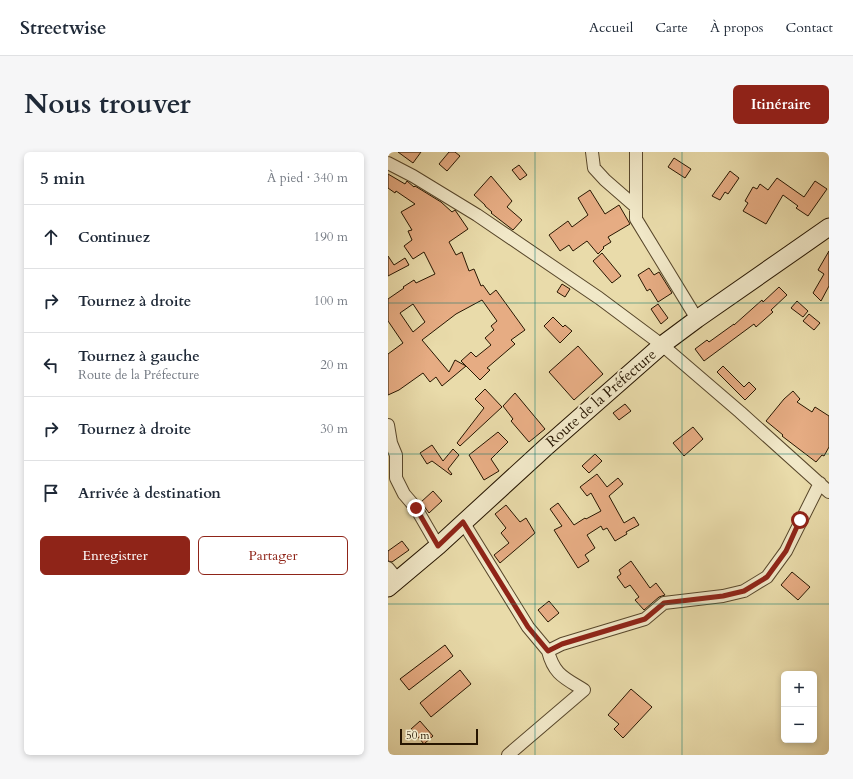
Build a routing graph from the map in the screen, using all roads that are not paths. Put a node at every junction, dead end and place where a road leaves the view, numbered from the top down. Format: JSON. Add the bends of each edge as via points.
{"nodes":[{"id":1,"x":592,"y":152,"type":"edge"},
{"id":2,"x":636,"y":152,"type":"edge"},
{"id":3,"x":388,"y":162,"type":"edge"},
{"id":4,"x":636,"y":207,"type":"junction"},
{"id":5,"x":829,"y":227,"type":"edge"},
{"id":6,"x":696,"y":319,"type":"junction"},
{"id":7,"x":662,"y":345,"type":"junction"},
{"id":8,"x":388,"y":425,"type":"edge"},
{"id":9,"x":820,"y":482,"type":"junction"},
{"id":10,"x":829,"y":492,"type":"edge"},
{"id":11,"x":463,"y":522,"type":"junction"},
{"id":12,"x":438,"y":546,"type":"junction"},
{"id":13,"x":391,"y":579,"type":"edge"},
{"id":14,"x":548,"y":651,"type":"junction"},
{"id":15,"x":508,"y":755,"type":"edge"}],
"edges":[{"from":1,"to":4,"type":"street","via":[[594,168]]},
{"from":2,"to":4,"type":"street"},
{"from":3,"to":7,"type":"street","via":[[477,215],[599,298]]},
{"from":4,"to":6,"type":"street","via":[[636,220]]},
{"from":5,"to":6,"type":"street","name":"Route de la Préfecture"},
{"from":6,"to":7,"type":"street","name":"Route de la Préfecture"},
{"from":7,"to":9,"type":"street"},
{"from":7,"to":11,"type":"street","name":"Route de la Préfecture"},
{"from":8,"to":12,"type":"street","via":[[396,455],[396,478]]},
{"from":9,"to":10,"type":"street"},
{"from":9,"to":14,"type":"street","via":[[786,551],[767,577],[744,591],[664,603],[645,619],[562,644]]},
{"from":11,"to":12,"type":"street","name":"Route de la Préfecture"},
{"from":11,"to":14,"type":"street","via":[[528,627]]},
{"from":12,"to":13,"type":"street","name":"Route de la Préfecture"},
{"from":14,"to":15,"type":"street","via":[[551,662],[560,675],[584,690]]}]}
